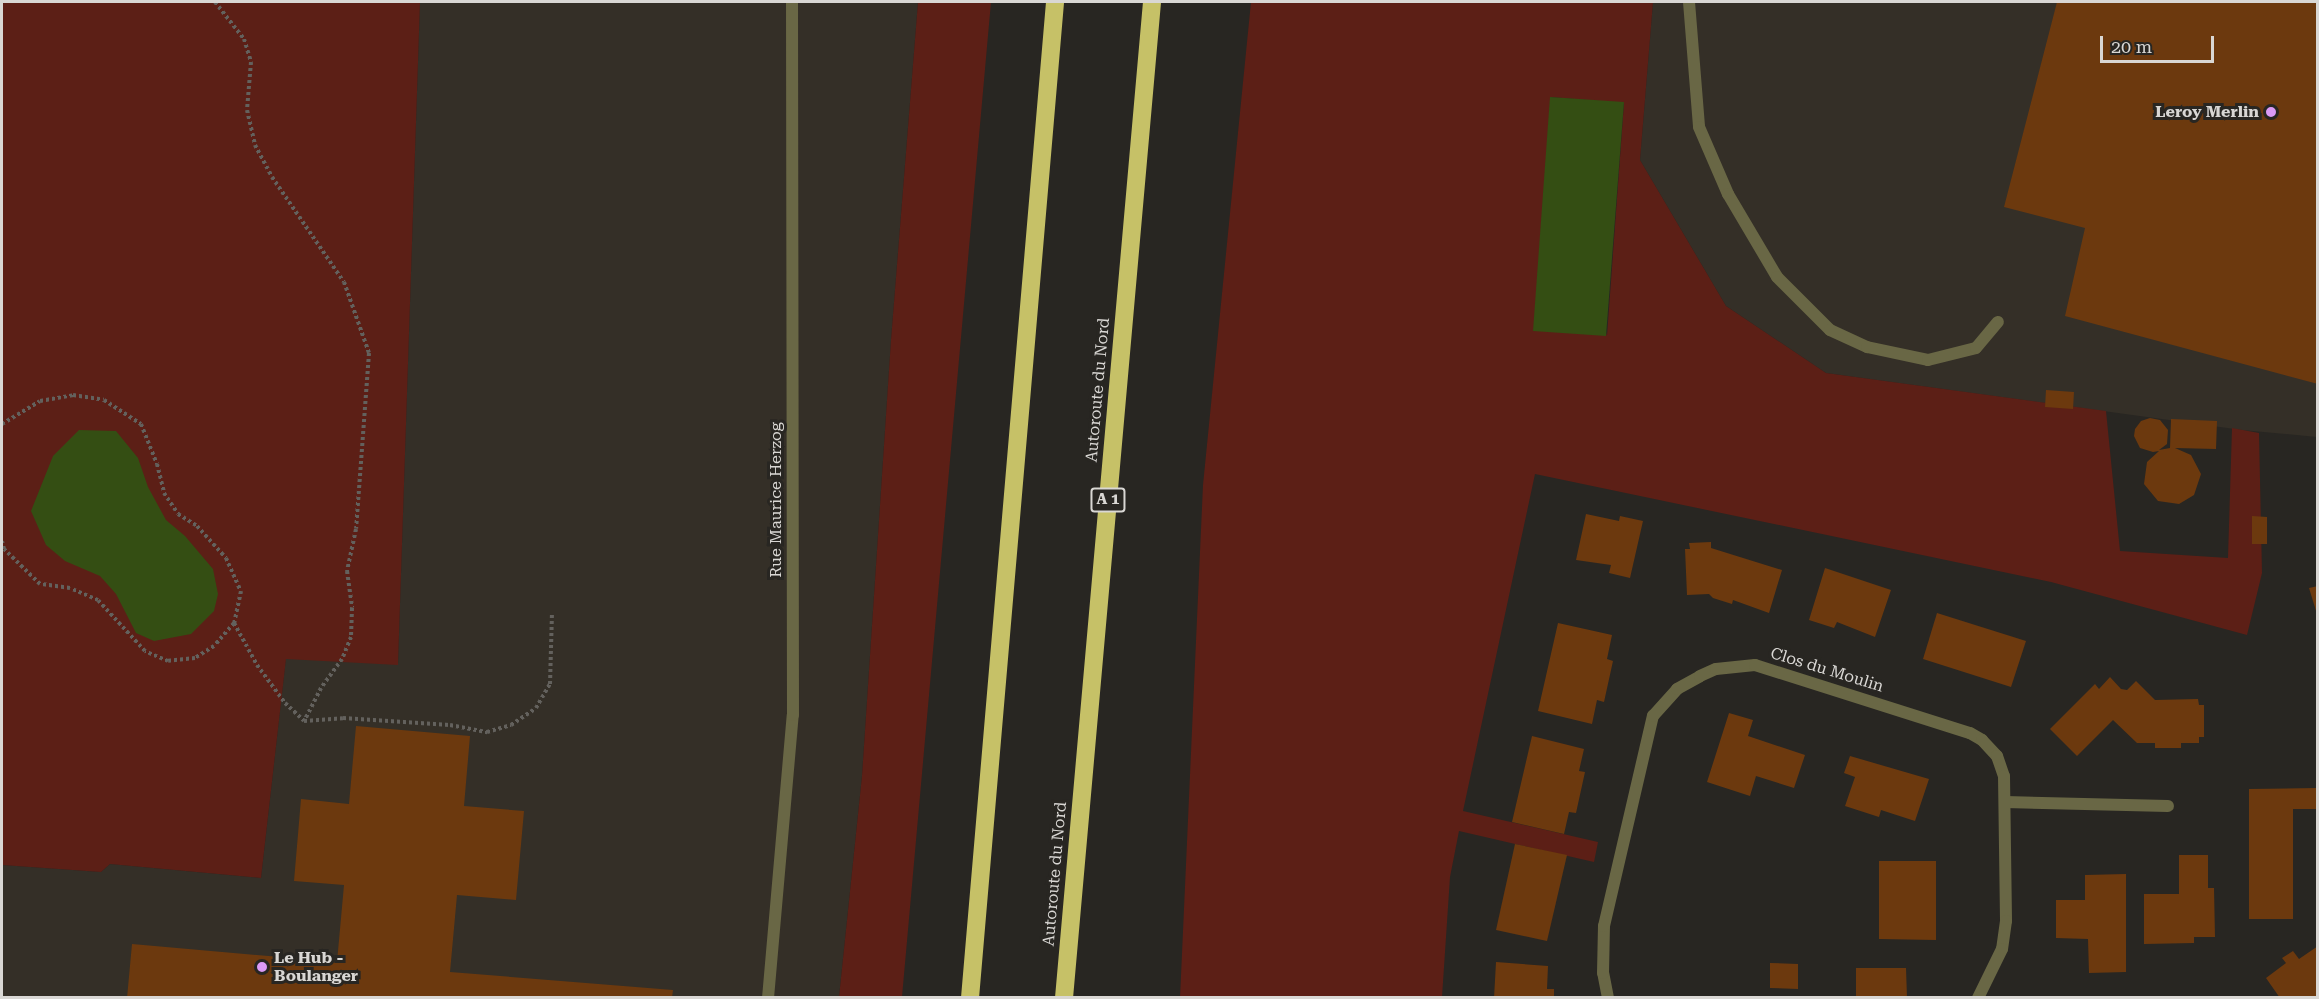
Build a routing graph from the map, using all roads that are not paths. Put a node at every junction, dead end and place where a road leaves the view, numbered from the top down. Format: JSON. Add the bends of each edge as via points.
{"nodes":[{"id":1,"x":792,"y":2,"type":"edge"},
{"id":2,"x":1055,"y":2,"type":"edge"},
{"id":3,"x":1152,"y":2,"type":"edge"},
{"id":4,"x":1689,"y":2,"type":"edge"},
{"id":5,"x":1998,"y":322,"type":"dead end"},
{"id":6,"x":2005,"y":802,"type":"junction"},
{"id":7,"x":2168,"y":806,"type":"dead end"},
{"id":8,"x":768,"y":998,"type":"edge"},
{"id":9,"x":970,"y":998,"type":"edge"},
{"id":10,"x":1064,"y":998,"type":"edge"},
{"id":11,"x":1608,"y":998,"type":"edge"},
{"id":12,"x":1978,"y":998,"type":"edge"}],
"edges":[{"from":1,"to":8,"type":"street","name":"Rue Maurice Herzog","via":[[793,715]]},
{"from":2,"to":9,"type":"highway"},
{"from":3,"to":10,"type":"highway","name":"Autoroute du Nord","number":"A 1"},
{"from":4,"to":5,"type":"street","via":[[1700,127],[1728,194],[1778,277],[1830,330],[1877,350],[1928,360],[1976,348]]},
{"from":6,"to":7,"type":"street"},
{"from":6,"to":11,"type":"street","name":"Clos du Moulin","via":[[2004,776],[1997,756],[1970,733],[1755,665],[1716,669],[1700,676],[1665,701],[1653,716],[1648,731],[1604,926],[1603,973]]},
{"from":6,"to":12,"type":"street","name":"Clos du Moulin","via":[[2005,935]]}]}
